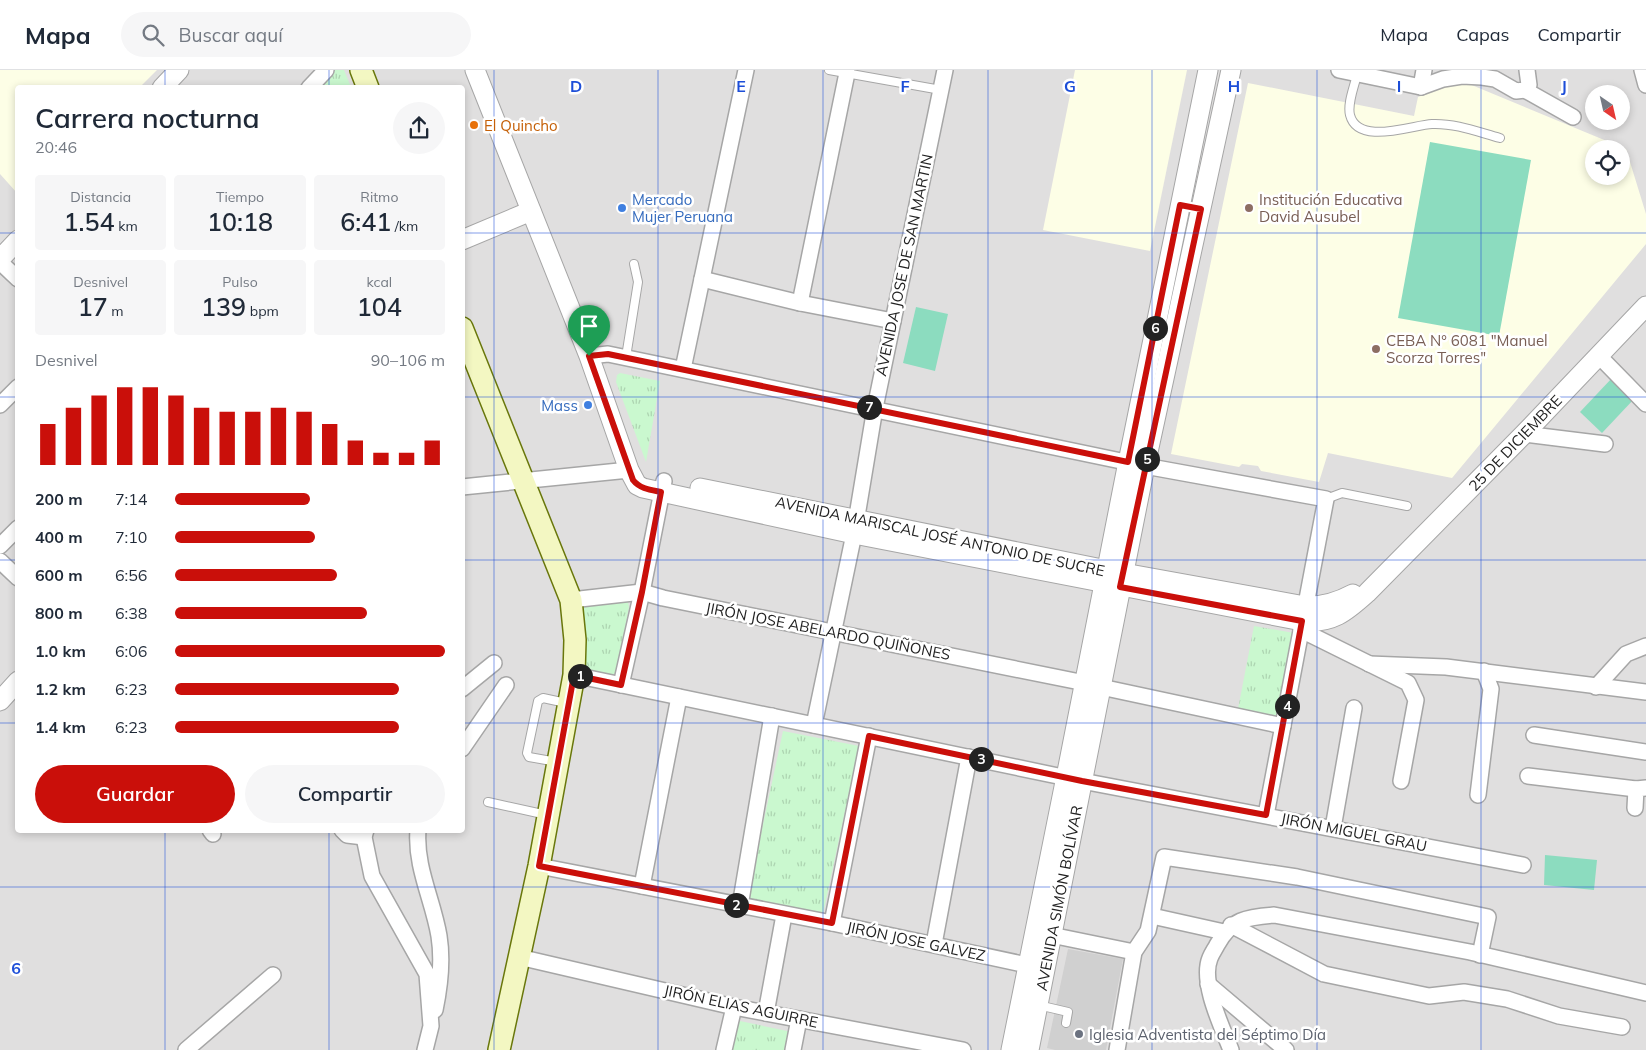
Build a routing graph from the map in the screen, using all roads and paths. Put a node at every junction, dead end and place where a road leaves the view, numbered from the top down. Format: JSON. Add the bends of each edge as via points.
{"nodes":[{"id":1,"x":179,"y":70,"type":"edge"},
{"id":2,"x":326,"y":70,"type":"edge"},
{"id":3,"x":361,"y":70,"type":"edge"},
{"id":4,"x":475,"y":70,"type":"edge"},
{"id":5,"x":746,"y":70,"type":"edge"},
{"id":6,"x":829,"y":70,"type":"edge"},
{"id":7,"x":945,"y":70,"type":"edge"},
{"id":8,"x":1208,"y":70,"type":"edge"},
{"id":9,"x":1231,"y":70,"type":"edge"},
{"id":10,"x":1339,"y":70,"type":"edge"},
{"id":11,"x":1424,"y":70,"type":"edge"},
{"id":12,"x":1527,"y":70,"type":"edge"},
{"id":13,"x":1642,"y":70,"type":"edge"},
{"id":14,"x":847,"y":73,"type":"junction"},
{"id":15,"x":1358,"y":74,"type":"junction"},
{"id":16,"x":1494,"y":74,"type":"edge"},
{"id":17,"x":165,"y":85,"type":"edge"},
{"id":18,"x":312,"y":85,"type":"edge"},
{"id":19,"x":367,"y":85,"type":"edge"},
{"id":20,"x":1646,"y":85,"type":"edge"},
{"id":21,"x":1421,"y":86,"type":"junction"},
{"id":22,"x":940,"y":90,"type":"junction"},
{"id":23,"x":1525,"y":90,"type":"junction"},
{"id":24,"x":1573,"y":117,"type":"dead end"},
{"id":25,"x":1500,"y":138,"type":"dead end"},
{"id":26,"x":1180,"y":205,"type":"junction"},
{"id":27,"x":1201,"y":209,"type":"junction"},
{"id":28,"x":531,"y":210,"type":"junction"},
{"id":29,"x":465,"y":239,"type":"edge"},
{"id":30,"x":4,"y":253,"type":"edge"},
{"id":31,"x":634,"y":264,"type":"dead end"},
{"id":32,"x":15,"y":273,"type":"edge"},
{"id":33,"x":702,"y":279,"type":"junction"},
{"id":34,"x":800,"y":303,"type":"junction"},
{"id":35,"x":1646,"y":306,"type":"edge"},
{"id":36,"x":893,"y":321,"type":"junction"},
{"id":37,"x":465,"y":336,"type":"edge"},
{"id":38,"x":589,"y":356,"type":"junction"},
{"id":39,"x":1599,"y":356,"type":"junction"},
{"id":40,"x":626,"y":357,"type":"junction"},
{"id":41,"x":683,"y":370,"type":"junction"},
{"id":42,"x":15,"y":391,"type":"edge"},
{"id":43,"x":1646,"y":404,"type":"edge"},
{"id":44,"x":0,"y":405,"type":"edge"},
{"id":45,"x":875,"y":408,"type":"junction"},
{"id":46,"x":1524,"y":434,"type":"junction"},
{"id":47,"x":1605,"y":444,"type":"dead end"},
{"id":48,"x":1136,"y":464,"type":"junction"},
{"id":49,"x":629,"y":470,"type":"junction"},
{"id":50,"x":523,"y":481,"type":"junction"},
{"id":51,"x":663,"y":486,"type":"junction"},
{"id":52,"x":465,"y":487,"type":"edge"},
{"id":53,"x":1326,"y":499,"type":"junction"},
{"id":54,"x":1407,"y":506,"type":"dead end"},
{"id":55,"x":855,"y":526,"type":"junction"},
{"id":56,"x":15,"y":531,"type":"edge"},
{"id":57,"x":0,"y":546,"type":"edge"},
{"id":58,"x":0,"y":560,"type":"edge"},
{"id":59,"x":15,"y":575,"type":"edge"},
{"id":60,"x":1382,"y":577,"type":"joint"},
{"id":61,"x":1114,"y":578,"type":"junction"},
{"id":62,"x":642,"y":592,"type":"junction"},
{"id":63,"x":571,"y":600,"type":"junction"},
{"id":64,"x":1303,"y":619,"type":"junction"},
{"id":65,"x":833,"y":632,"type":"junction"},
{"id":66,"x":1646,"y":646,"type":"edge"},
{"id":67,"x":494,"y":663,"type":"dead end"},
{"id":68,"x":1369,"y":664,"type":"junction"},
{"id":69,"x":1484,"y":671,"type":"junction"},
{"id":70,"x":574,"y":675,"type":"junction"},
{"id":71,"x":15,"y":684,"type":"edge"},
{"id":72,"x":506,"y":685,"type":"dead end"},
{"id":73,"x":621,"y":685,"type":"junction"},
{"id":74,"x":465,"y":687,"type":"edge"},
{"id":75,"x":1101,"y":687,"type":"junction"},
{"id":76,"x":1596,"y":687,"type":"junction"},
{"id":77,"x":1646,"y":692,"type":"edge"},
{"id":78,"x":679,"y":697,"type":"junction"},
{"id":79,"x":0,"y":701,"type":"edge"},
{"id":80,"x":568,"y":703,"type":"junction"},
{"id":81,"x":1354,"y":708,"type":"dead end"},
{"id":82,"x":772,"y":716,"type":"junction"},
{"id":83,"x":814,"y":725,"type":"junction"},
{"id":84,"x":1284,"y":726,"type":"junction"},
{"id":85,"x":1534,"y":735,"type":"dead end"},
{"id":86,"x":869,"y":736,"type":"junction"},
{"id":87,"x":465,"y":745,"type":"edge"},
{"id":88,"x":1646,"y":752,"type":"edge"},
{"id":89,"x":969,"y":757,"type":"junction"},
{"id":90,"x":558,"y":762,"type":"junction"},
{"id":91,"x":1528,"y":776,"type":"dead end"},
{"id":92,"x":1074,"y":779,"type":"junction"},
{"id":93,"x":1401,"y":781,"type":"dead end"},
{"id":94,"x":1641,"y":789,"type":"edge"},
{"id":95,"x":1478,"y":795,"type":"dead end"},
{"id":96,"x":488,"y":802,"type":"dead end"},
{"id":97,"x":1635,"y":808,"type":"dead end"},
{"id":98,"x":1266,"y":815,"type":"junction"},
{"id":99,"x":548,"y":816,"type":"junction"},
{"id":100,"x":1332,"y":828,"type":"junction"},
{"id":101,"x":346,"y":833,"type":"edge"},
{"id":102,"x":418,"y":833,"type":"edge"},
{"id":103,"x":365,"y":834,"type":"edge"},
{"id":104,"x":1523,"y":865,"type":"dead end"},
{"id":105,"x":539,"y":866,"type":"junction"},
{"id":106,"x":642,"y":886,"type":"junction"},
{"id":107,"x":740,"y":906,"type":"junction"},
{"id":108,"x":784,"y":915,"type":"junction"},
{"id":109,"x":1152,"y":916,"type":"junction"},
{"id":110,"x":832,"y":923,"type":"junction"},
{"id":111,"x":1227,"y":929,"type":"junction"},
{"id":112,"x":1052,"y":935,"type":"junction"},
{"id":113,"x":934,"y":944,"type":"junction"},
{"id":114,"x":1134,"y":952,"type":"junction"},
{"id":115,"x":1480,"y":955,"type":"junction"},
{"id":116,"x":519,"y":957,"type":"junction"},
{"id":117,"x":1028,"y":965,"type":"junction"},
{"id":118,"x":272,"y":975,"type":"dead end"},
{"id":119,"x":1208,"y":984,"type":"junction"},
{"id":120,"x":1646,"y":993,"type":"edge"},
{"id":121,"x":1038,"y":1005,"type":"junction"},
{"id":122,"x":734,"y":1007,"type":"junction"},
{"id":123,"x":766,"y":1013,"type":"junction"},
{"id":124,"x":799,"y":1019,"type":"junction"},
{"id":125,"x":1066,"y":1023,"type":"dead end"},
{"id":126,"x":431,"y":1026,"type":"junction"},
{"id":127,"x":1622,"y":1027,"type":"dead end"},
{"id":128,"x":1022,"y":1049,"type":"edge"},
{"id":129,"x":186,"y":1050,"type":"edge"},
{"id":130,"x":425,"y":1050,"type":"edge"},
{"id":131,"x":500,"y":1050,"type":"edge"},
{"id":132,"x":724,"y":1050,"type":"edge"},
{"id":133,"x":793,"y":1050,"type":"edge"},
{"id":134,"x":963,"y":1050,"type":"edge"},
{"id":135,"x":1117,"y":1050,"type":"edge"},
{"id":136,"x":1231,"y":1050,"type":"edge"},
{"id":137,"x":1286,"y":1050,"type":"edge"}],
"edges":[{"from":1,"to":17,"type":"street"},
{"from":2,"to":18,"type":"street"},
{"from":3,"to":19,"type":"main road"},
{"from":4,"to":28,"type":"street"},
{"from":5,"to":33,"type":"street"},
{"from":6,"to":14,"type":"lane"},
{"from":7,"to":22,"type":"street","name":"AVENIDA JOSE DE SAN MARTIN"},
{"from":8,"to":26,"type":"street","name":"AVENIDA SIMÓN BOLÍVAR"},
{"from":9,"to":27,"type":"street","name":"AVENIDA SIMÓN BOLÍVAR"},
{"from":10,"to":15,"type":"street"},
{"from":11,"to":21,"type":"street"},
{"from":12,"to":23,"type":"street","via":[[1529,85]]},
{"from":13,"to":20,"type":"street"},
{"from":14,"to":22,"type":"lane"},
{"from":14,"to":34,"type":"street"},
{"from":15,"to":21,"type":"street"},
{"from":15,"to":25,"type":"lane","via":[[1350,115],[1360,127],[1371,132],[1444,124]]},
{"from":16,"to":21,"type":"street","via":[[1443,79]]},
{"from":16,"to":23,"type":"street","via":[[1516,91]]},
{"from":22,"to":36,"type":"street","name":"AVENIDA JOSE DE SAN MARTIN"},
{"from":23,"to":24,"type":"street"},
{"from":26,"to":27,"type":"street"},
{"from":26,"to":48,"type":"street","name":"AVENIDA SIMÓN BOLÍVAR"},
{"from":27,"to":48,"type":"street","name":"AVENIDA SIMÓN BOLÍVAR"},
{"from":28,"to":29,"type":"street"},
{"from":28,"to":38,"type":"street"},
{"from":30,"to":32,"type":"street"},
{"from":31,"to":40,"type":"lane","via":[[638,282]]},
{"from":33,"to":34,"type":"street"},
{"from":33,"to":41,"type":"street"},
{"from":34,"to":36,"type":"street"},
{"from":35,"to":39,"type":"street","name":"25 DE DICIEMBRE"},
{"from":36,"to":45,"type":"street","name":"AVENIDA JOSE DE SAN MARTIN"},
{"from":37,"to":50,"type":"main road"},
{"from":38,"to":40,"type":"street","via":[[608,354]]},
{"from":38,"to":49,"type":"street"},
{"from":39,"to":43,"type":"street"},
{"from":39,"to":46,"type":"street","name":"25 DE DICIEMBRE"},
{"from":40,"to":41,"type":"street"},
{"from":41,"to":45,"type":"street"},
{"from":42,"to":44,"type":"street"},
{"from":45,"to":48,"type":"street"},
{"from":45,"to":55,"type":"street","name":"AVENIDA JOSE DE SAN MARTIN"},
{"from":46,"to":47,"type":"street"},
{"from":46,"to":60,"type":"street","name":"25 DE DICIEMBRE"},
{"from":48,"to":53,"type":"street"},
{"from":48,"to":61,"type":"street","name":"AVENIDA SIMÓN BOLÍVAR"},
{"from":49,"to":50,"type":"street"},
{"from":49,"to":51,"type":"street","name":"AVENIDA MARISCAL JOSÉ ANTONIO DE SUCRE"},
{"from":50,"to":52,"type":"street"},
{"from":50,"to":63,"type":"main road"},
{"from":51,"to":55,"type":"street","name":"AVENIDA MARISCAL JOSÉ ANTONIO DE SUCRE"},
{"from":51,"to":62,"type":"street"},
{"from":53,"to":54,"type":"lane","via":[[1342,493]]},
{"from":53,"to":64,"type":"street"},
{"from":55,"to":61,"type":"street","name":"AVENIDA MARISCAL JOSÉ ANTONIO DE SUCRE"},
{"from":55,"to":65,"type":"street","name":"AVENIDA JOSE DE SAN MARTIN"},
{"from":56,"to":57,"type":"street"},
{"from":58,"to":59,"type":"street"},
{"from":60,"to":64,"type":"street","name":"AVENIDA MARISCAL JOSÉ ANTONIO DE SUCRE","via":[[1357,592],[1317,607]]},
{"from":61,"to":64,"type":"street","name":"AVENIDA MARISCAL JOSÉ ANTONIO DE SUCRE"},
{"from":61,"to":75,"type":"street","name":"AVENIDA SIMÓN BOLÍVAR"},
{"from":62,"to":63,"type":"street","name":"JIRÓN JOSE ABELARDO QUIÑONES"},
{"from":62,"to":65,"type":"street","name":"JIRÓN JOSE ABELARDO QUIÑONES"},
{"from":62,"to":73,"type":"street"},
{"from":63,"to":70,"type":"main road"},
{"from":64,"to":68,"type":"street"},
{"from":64,"to":84,"type":"street"},
{"from":65,"to":75,"type":"street","name":"JIRÓN JOSE ABELARDO QUIÑONES"},
{"from":65,"to":83,"type":"street","name":"AVENIDA JOSE DE SAN MARTIN"},
{"from":66,"to":76,"type":"street","via":[[1626,654]]},
{"from":67,"to":74,"type":"street"},
{"from":68,"to":69,"type":"street"},
{"from":68,"to":93,"type":"street","via":[[1408,683],[1416,700]]},
{"from":69,"to":76,"type":"street"},
{"from":69,"to":95,"type":"street","via":[[1490,689]]},
{"from":70,"to":73,"type":"street","name":"JIRÓN MIGUEL GRAU"},
{"from":70,"to":80,"type":"main road"},
{"from":71,"to":79,"type":"street"},
{"from":72,"to":87,"type":"street"},
{"from":73,"to":78,"type":"street","name":"JIRÓN MIGUEL GRAU"},
{"from":75,"to":84,"type":"street","name":"JIRÓN JOSE ABELARDO QUIÑONES"},
{"from":75,"to":92,"type":"street","name":"AVENIDA SIMÓN BOLÍVAR"},
{"from":76,"to":77,"type":"street"},
{"from":78,"to":82,"type":"street","name":"JIRÓN MIGUEL GRAU"},
{"from":78,"to":106,"type":"street"},
{"from":80,"to":90,"type":"main road"},
{"from":80,"to":90,"type":"lane","via":[[543,698],[538,701],[527,753],[530,757]]},
{"from":81,"to":100,"type":"street"},
{"from":82,"to":83,"type":"street","name":"JIRÓN MIGUEL GRAU"},
{"from":82,"to":107,"type":"street"},
{"from":83,"to":86,"type":"street","name":"JIRÓN MIGUEL GRAU"},
{"from":84,"to":98,"type":"street"},
{"from":85,"to":88,"type":"street"},
{"from":86,"to":89,"type":"street","name":"JIRÓN MIGUEL GRAU"},
{"from":86,"to":110,"type":"street"},
{"from":89,"to":92,"type":"street","name":"JIRÓN MIGUEL GRAU"},
{"from":89,"to":113,"type":"street"},
{"from":90,"to":99,"type":"main road"},
{"from":91,"to":94,"type":"street"},
{"from":92,"to":98,"type":"street","name":"JIRÓN MIGUEL GRAU"},
{"from":92,"to":112,"type":"street","name":"AVENIDA SIMÓN BOLÍVAR"},
{"from":92,"to":117,"type":"street","name":"AVENIDA SIMÓN BOLÍVAR"},
{"from":94,"to":97,"type":"street"},
{"from":96,"to":99,"type":"lane"},
{"from":98,"to":100,"type":"street","name":"JIRÓN MIGUEL GRAU"},
{"from":99,"to":105,"type":"main road"},
{"from":100,"to":104,"type":"street","name":"JIRÓN MIGUEL GRAU"},
{"from":101,"to":103,"type":"street"},
{"from":102,"to":126,"type":"street","via":[[419,858],[439,937],[441,978]]},
{"from":103,"to":126,"type":"street","via":[[372,876],[427,974]]},
{"from":105,"to":106,"type":"street","name":"JIRÓN JOSE GALVEZ"},
{"from":105,"to":116,"type":"main road"},
{"from":106,"to":107,"type":"street","name":"JIRÓN JOSE GALVEZ"},
{"from":107,"to":108,"type":"street","name":"JIRÓN JOSE GALVEZ"},
{"from":108,"to":110,"type":"street","name":"JIRÓN JOSE GALVEZ"},
{"from":108,"to":123,"type":"street"},
{"from":109,"to":111,"type":"street"},
{"from":109,"to":114,"type":"street","via":[[1148,931]]},
{"from":109,"to":115,"type":"street","via":[[1164,856],[1297,877],[1488,917]]},
{"from":110,"to":113,"type":"street","name":"JIRÓN JOSE GALVEZ"},
{"from":111,"to":115,"type":"street","via":[[1238,921],[1274,915]]},
{"from":111,"to":119,"type":"street","via":[[1209,960]]},
{"from":111,"to":127,"type":"street","via":[[1324,974],[1429,996],[1464,992],[1506,999],[1559,1016]]},
{"from":112,"to":114,"type":"street"},
{"from":112,"to":121,"type":"street","name":"AVENIDA SIMÓN BOLÍVAR"},
{"from":113,"to":117,"type":"street","name":"JIRÓN JOSE GALVEZ"},
{"from":114,"to":135,"type":"street"},
{"from":115,"to":120,"type":"street"},
{"from":116,"to":122,"type":"street","name":"JIRÓN ELIAS AGUIRRE"},
{"from":116,"to":131,"type":"main road"},
{"from":117,"to":128,"type":"street","name":"AVENIDA SIMÓN BOLÍVAR"},
{"from":118,"to":129,"type":"street"},
{"from":119,"to":136,"type":"street"},
{"from":119,"to":137,"type":"street"},
{"from":121,"to":125,"type":"lane","via":[[1068,1012]]},
{"from":121,"to":128,"type":"street","name":"AVENIDA SIMÓN BOLÍVAR"},
{"from":122,"to":123,"type":"street","name":"JIRÓN ELIAS AGUIRRE"},
{"from":122,"to":132,"type":"street"},
{"from":123,"to":124,"type":"street","name":"JIRÓN ELIAS AGUIRRE"},
{"from":124,"to":133,"type":"street"},
{"from":124,"to":134,"type":"street","name":"JIRÓN ELIAS AGUIRRE"},
{"from":126,"to":130,"type":"street"}]}
